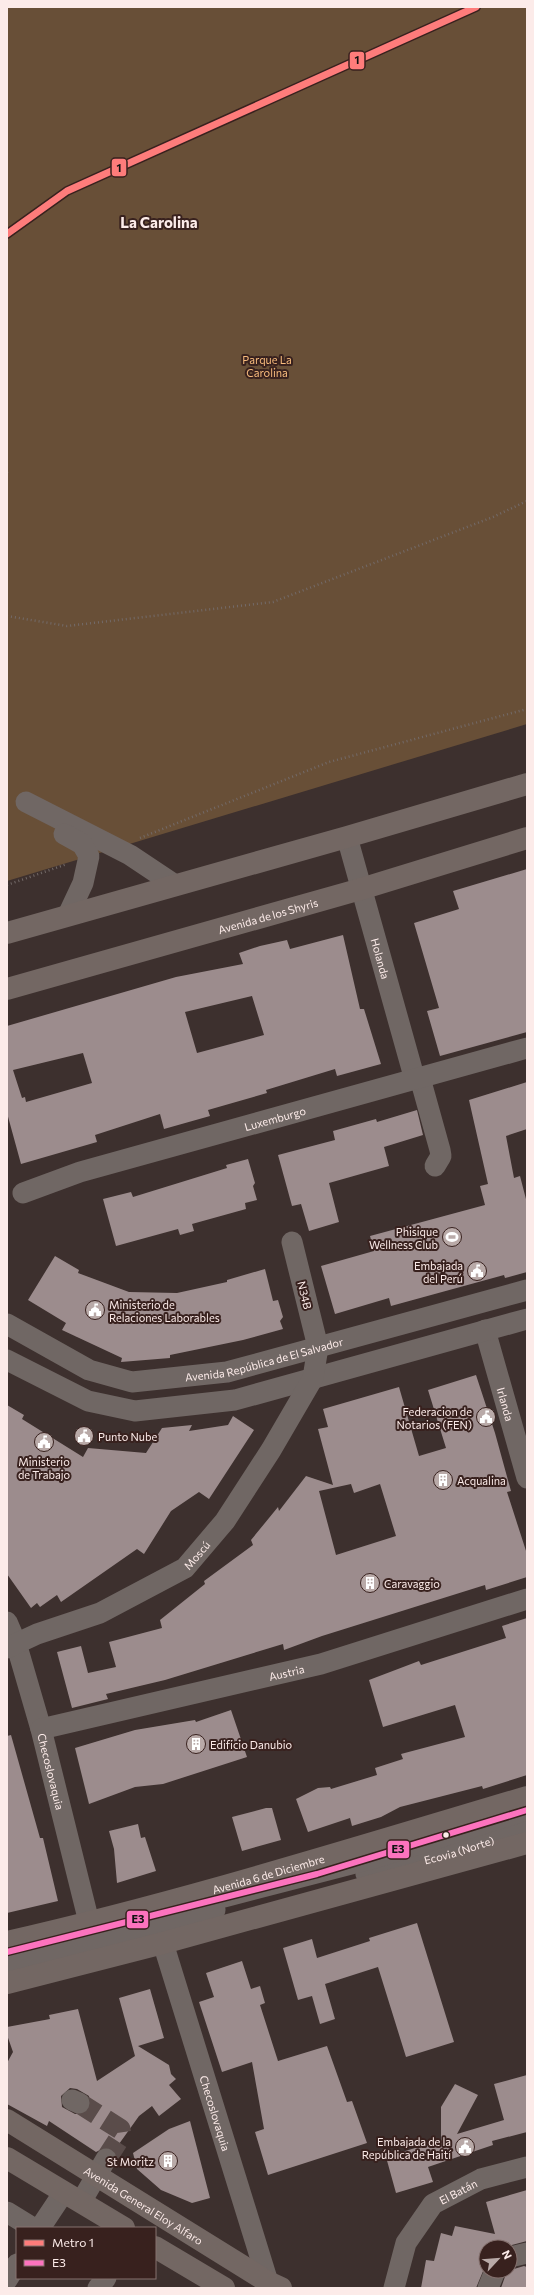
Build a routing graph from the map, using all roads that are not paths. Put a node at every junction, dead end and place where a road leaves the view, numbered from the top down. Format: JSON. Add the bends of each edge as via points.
{"nodes":[{"id":1,"x":527,"y":784,"type":"edge"},
{"id":2,"x":347,"y":837,"type":"junction"},
{"id":3,"x":527,"y":838,"type":"edge"},
{"id":4,"x":174,"y":885,"type":"junction"},
{"id":5,"x":361,"y":889,"type":"junction"},
{"id":6,"x":68,"y":915,"type":"junction"},
{"id":7,"x":7,"y":933,"type":"edge"},
{"id":8,"x":7,"y":989,"type":"edge"},
{"id":9,"x":527,"y":1048,"type":"edge"},
{"id":10,"x":418,"y":1079,"type":"junction"},
{"id":11,"x":435,"y":1166,"type":"dead end"},
{"id":12,"x":23,"y":1193,"type":"dead end"},
{"id":13,"x":292,"y":1242,"type":"dead end"},
{"id":14,"x":527,"y":1290,"type":"edge"},
{"id":15,"x":527,"y":1319,"type":"edge"},
{"id":16,"x":7,"y":1324,"type":"edge"},
{"id":17,"x":485,"y":1330,"type":"junction"},
{"id":18,"x":318,"y":1347,"type":"junction"},
{"id":19,"x":7,"y":1360,"type":"edge"},
{"id":20,"x":313,"y":1378,"type":"junction"},
{"id":21,"x":527,"y":1478,"type":"edge"},
{"id":22,"x":527,"y":1599,"type":"edge"},
{"id":23,"x":7,"y":1622,"type":"edge"},
{"id":24,"x":12,"y":1645,"type":"edge"},
{"id":25,"x":41,"y":1729,"type":"junction"},
{"id":26,"x":527,"y":1797,"type":"edge"},
{"id":27,"x":527,"y":1810,"type":"edge"},
{"id":28,"x":527,"y":1828,"type":"edge"},
{"id":29,"x":527,"y":1843,"type":"edge"},
{"id":30,"x":319,"y":1879,"type":"junction"},
{"id":31,"x":89,"y":1922,"type":"junction"},
{"id":32,"x":7,"y":1942,"type":"edge"},
{"id":33,"x":163,"y":1943,"type":"junction"},
{"id":34,"x":7,"y":1952,"type":"edge"},
{"id":35,"x":7,"y":1962,"type":"edge"},
{"id":36,"x":7,"y":1982,"type":"edge"},
{"id":37,"x":7,"y":2120,"type":"edge"},
{"id":38,"x":7,"y":2158,"type":"edge"},
{"id":39,"x":102,"y":2167,"type":"junction"},
{"id":40,"x":527,"y":2167,"type":"edge"},
{"id":41,"x":72,"y":2197,"type":"junction"},
{"id":42,"x":7,"y":2212,"type":"edge"},
{"id":43,"x":31,"y":2227,"type":"edge"},
{"id":44,"x":41,"y":2227,"type":"edge"},
{"id":45,"x":122,"y":2227,"type":"edge"},
{"id":46,"x":156,"y":2247,"type":"edge"},
{"id":47,"x":105,"y":2279,"type":"edge"},
{"id":48,"x":274,"y":2285,"type":"edge"},
{"id":49,"x":98,"y":2288,"type":"edge"},
{"id":50,"x":224,"y":2288,"type":"edge"},
{"id":51,"x":394,"y":2288,"type":"edge"}],
"edges":[{"from":1,"to":2,"type":"main road"},
{"from":2,"to":4,"type":"main road"},
{"from":2,"to":5,"type":"street","name":"Holanda"},
{"from":3,"to":5,"type":"main road","name":"Avenida de los Shyris"},
{"from":4,"to":6,"type":"main road"},
{"from":4,"to":6,"type":"street","via":[[130,855],[23,806],[82,844],[89,856],[83,883]]},
{"from":5,"to":8,"type":"main road","name":"Avenida de los Shyris"},
{"from":5,"to":10,"type":"street","name":"Holanda"},
{"from":6,"to":7,"type":"main road"},
{"from":9,"to":10,"type":"street","name":"Luxemburgo"},
{"from":10,"to":11,"type":"street","name":"Holanda","via":[[440,1150],[439,1162]]},
{"from":10,"to":12,"type":"street","name":"Luxemburgo","via":[[80,1172]]},
{"from":13,"to":18,"type":"street","name":"N34B"},
{"from":14,"to":18,"type":"street","name":"Avenida República de El Salvador"},
{"from":15,"to":17,"type":"street"},
{"from":16,"to":18,"type":"street","name":"Avenida República de El Salvador","via":[[89,1370],[132,1382],[228,1372]]},
{"from":17,"to":20,"type":"street"},
{"from":17,"to":21,"type":"street","name":"Irlanda"},
{"from":18,"to":20,"type":"street"},
{"from":19,"to":20,"type":"street","via":[[88,1401],[135,1411],[235,1400]]},
{"from":20,"to":24,"type":"street","name":"Moscú","via":[[225,1521],[185,1568],[100,1613]]},
{"from":22,"to":25,"type":"street","name":"Austria","via":[[321,1664]]},
{"from":23,"to":24,"type":"street","name":"Checoslovaquia"},
{"from":24,"to":25,"type":"street","name":"Checoslovaquia"},
{"from":25,"to":31,"type":"street","name":"Checoslovaquia"},
{"from":26,"to":31,"type":"main road","name":"Avenida 6 de Diciembre","via":[[314,1861]]},
{"from":27,"to":30,"type":"street"},
{"from":28,"to":30,"type":"street","name":"Ecovia (Norte)","via":[[451,1853]]},
{"from":29,"to":33,"type":"main road"},
{"from":30,"to":34,"type":"street"},
{"from":30,"to":35,"type":"street"},
{"from":31,"to":32,"type":"main road","name":"Avenida 6 de Diciembre"},
{"from":33,"to":36,"type":"main road"},
{"from":33,"to":48,"type":"street","name":"Checoslovaquia"},
{"from":37,"to":39,"type":"main road","name":"Avenida General Eloy Alfaro"},
{"from":38,"to":41,"type":"main road"},
{"from":39,"to":41,"type":"street"},
{"from":39,"to":48,"type":"main road","name":"Avenida General Eloy Alfaro"},
{"from":40,"to":51,"type":"street","name":"El Batán","via":[[481,2179],[433,2204],[406,2243]]},
{"from":41,"to":44,"type":"street"},
{"from":41,"to":45,"type":"main road"},
{"from":42,"to":43,"type":"street"},
{"from":46,"to":50,"type":"main road"},
{"from":47,"to":49,"type":"street"}]}
